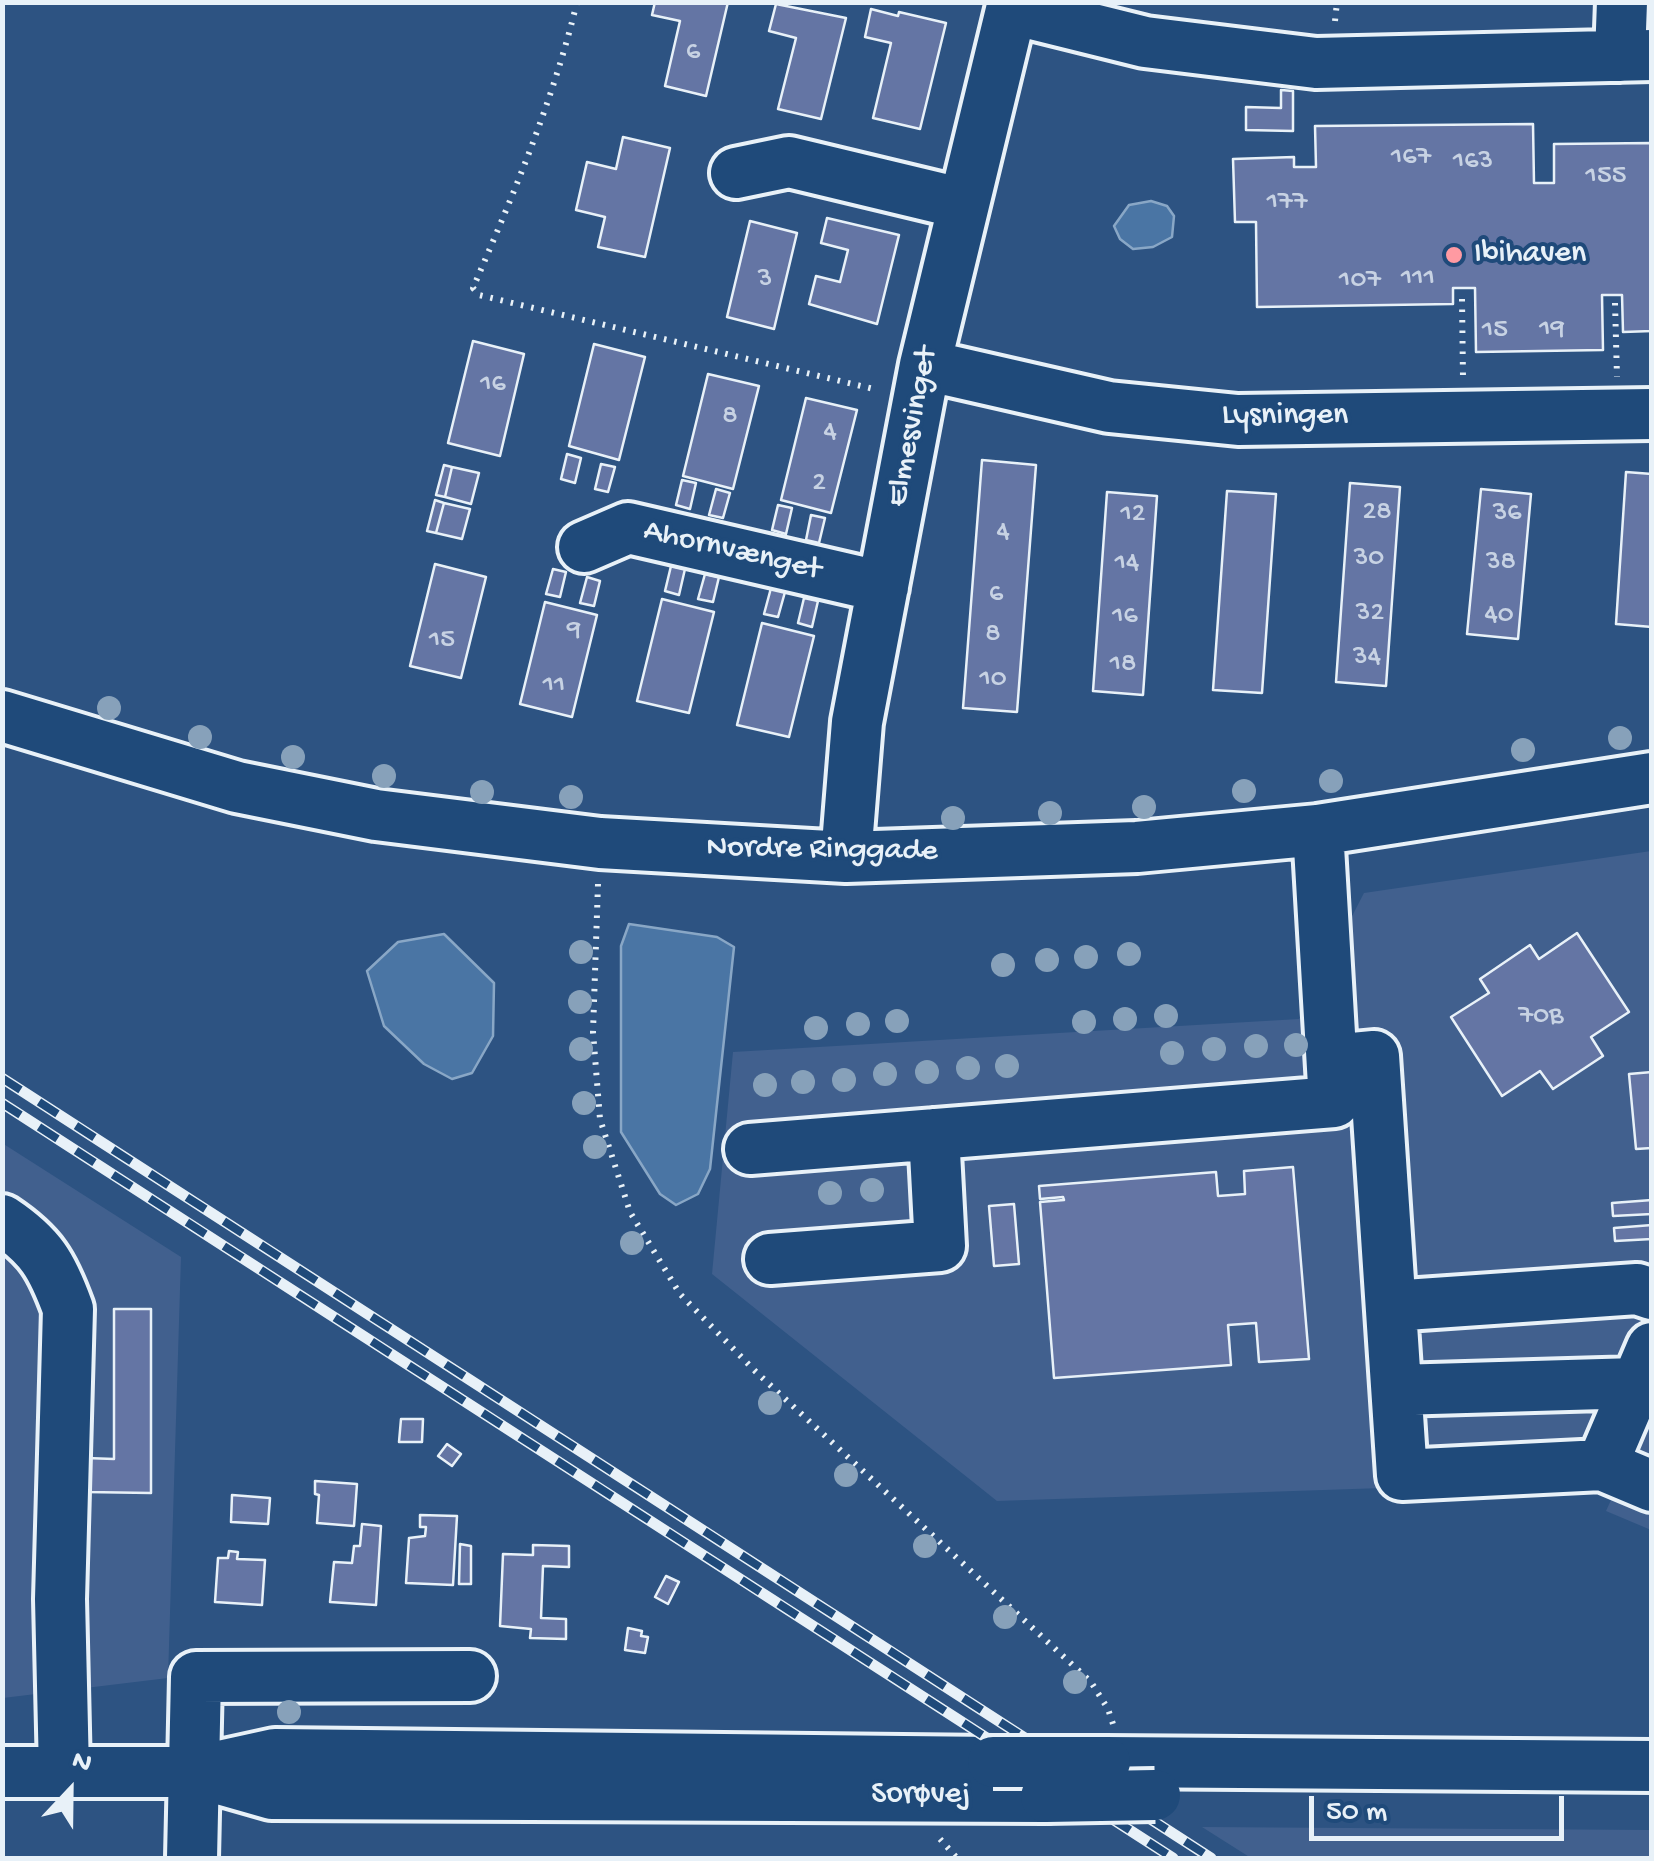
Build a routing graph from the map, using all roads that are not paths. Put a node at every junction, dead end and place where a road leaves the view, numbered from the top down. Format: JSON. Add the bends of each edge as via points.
{"nodes":[{"id":1,"x":1622,"y":2,"type":"edge"},
{"id":2,"x":1012,"y":6,"type":"edge"},
{"id":3,"x":1636,"y":56,"type":"edge"},
{"id":4,"x":736,"y":173,"type":"dead end"},
{"id":5,"x":964,"y":204,"type":"junction"},
{"id":6,"x":922,"y":382,"type":"junction"},
{"id":7,"x":1635,"y":414,"type":"edge"},
{"id":8,"x":584,"y":547,"type":"dead end"},
{"id":9,"x":883,"y":587,"type":"junction"},
{"id":10,"x":2,"y":716,"type":"edge"},
{"id":11,"x":1652,"y":778,"type":"edge"},
{"id":12,"x":1318,"y":830,"type":"junction"},
{"id":13,"x":846,"y":857,"type":"junction"},
{"id":14,"x":1332,"y":1060,"type":"junction"},
{"id":15,"x":934,"y":1134,"type":"junction"},
{"id":16,"x":750,"y":1149,"type":"dead end"},
{"id":17,"x":2,"y":1220,"type":"edge"},
{"id":18,"x":770,"y":1260,"type":"dead end"},
{"id":19,"x":1652,"y":1294,"type":"edge"},
{"id":20,"x":1391,"y":1306,"type":"junction"},
{"id":21,"x":1646,"y":1373,"type":"edge"},
{"id":22,"x":1397,"y":1390,"type":"junction"},
{"id":23,"x":1602,"y":1465,"type":"junction"},
{"id":24,"x":1652,"y":1486,"type":"edge"},
{"id":25,"x":470,"y":1676,"type":"dead end"},
{"id":26,"x":1652,"y":1766,"type":"edge"},
{"id":27,"x":2,"y":1772,"type":"edge"},
{"id":28,"x":64,"y":1772,"type":"junction"},
{"id":29,"x":192,"y":1772,"type":"junction"},
{"id":30,"x":1129,"y":1773,"type":"junction"},
{"id":31,"x":1652,"y":1799,"type":"edge"},
{"id":32,"x":192,"y":1858,"type":"edge"}],
"edges":[{"from":1,"to":3,"type":"street"},
{"from":2,"to":3,"type":"street","via":[[1145,42],[1316,63]]},
{"from":2,"to":5,"type":"street","name":"Elmesvinget"},
{"from":4,"to":5,"type":"street","via":[[789,162]]},
{"from":5,"to":6,"type":"street","name":"Elmesvinget"},
{"from":6,"to":7,"type":"street","name":"Lysningen","via":[[1238,420]]},
{"from":6,"to":9,"type":"street","name":"Elmesvinget"},
{"from":8,"to":9,"type":"street","name":"Ahornvænget","via":[[628,528]]},
{"from":9,"to":13,"type":"street","name":"Elmesvinget","via":[[857,722]]},
{"from":10,"to":13,"type":"street","name":"Nordre Ringgade","via":[[237,787],[376,815],[600,843]]},
{"from":11,"to":12,"type":"street","name":"Nordre Ringgade"},
{"from":12,"to":13,"type":"street","name":"Nordre Ringgade","via":[[1138,847]]},
{"from":12,"to":14,"type":"street"},
{"from":14,"to":15,"type":"street","via":[[1334,1102]]},
{"from":14,"to":20,"type":"street","via":[[1374,1056]]},
{"from":15,"to":16,"type":"street"},
{"from":15,"to":18,"type":"street","via":[[940,1246]]},
{"from":17,"to":28,"type":"street","via":[[32,1239],[68,1309],[60,1599]]},
{"from":19,"to":20,"type":"street","via":[[1637,1288]]},
{"from":20,"to":22,"type":"street"},
{"from":21,"to":22,"type":"street"},
{"from":21,"to":23,"type":"street"},
{"from":22,"to":23,"type":"street","via":[[1402,1475]]},
{"from":23,"to":24,"type":"street"},
{"from":25,"to":29,"type":"street","via":[[196,1677]]},
{"from":26,"to":30,"type":"street","name":"Sorøvej"},
{"from":27,"to":28,"type":"street","name":"Sorøvej"},
{"from":28,"to":29,"type":"street","name":"Sorøvej"},
{"from":29,"to":30,"type":"street","name":"Sorøvej","bridge":true,"via":[[274,1754],[993,1762]]},
{"from":29,"to":30,"type":"street","name":"Sorøvej","bridge":true,"via":[[272,1794],[1046,1797]]},
{"from":29,"to":32,"type":"street"},
{"from":30,"to":31,"type":"street","name":"Sorøvej"}]}
